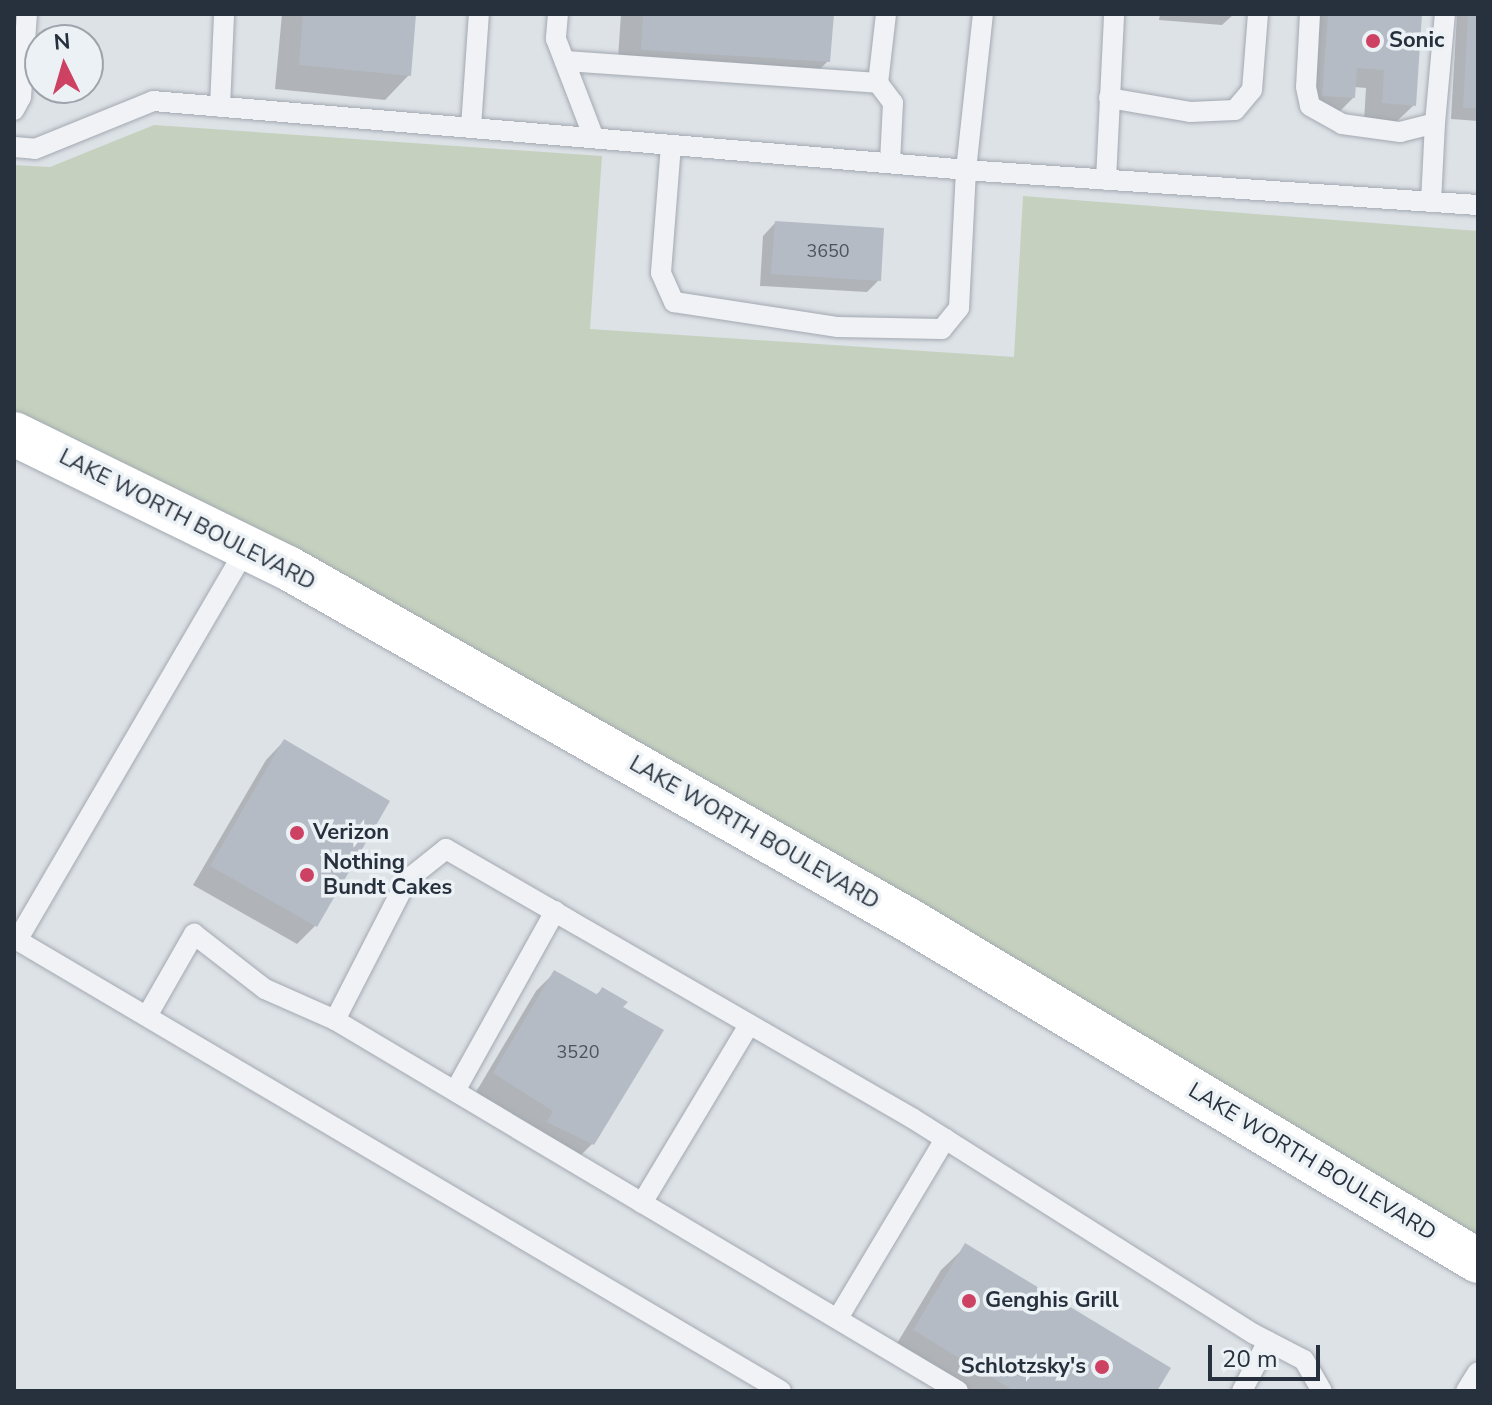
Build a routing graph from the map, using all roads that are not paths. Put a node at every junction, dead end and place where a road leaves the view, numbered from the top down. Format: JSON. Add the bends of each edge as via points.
{"nodes":[{"id":1,"x":27,"y":14,"type":"edge"},
{"id":2,"x":224,"y":14,"type":"edge"},
{"id":3,"x":479,"y":14,"type":"edge"},
{"id":4,"x":558,"y":14,"type":"edge"},
{"id":5,"x":886,"y":14,"type":"edge"},
{"id":6,"x":983,"y":14,"type":"edge"},
{"id":7,"x":1114,"y":14,"type":"edge"},
{"id":8,"x":1258,"y":14,"type":"edge"},
{"id":9,"x":1310,"y":14,"type":"edge"},
{"id":10,"x":1445,"y":14,"type":"edge"},
{"id":11,"x":565,"y":61,"type":"junction"},
{"id":12,"x":878,"y":83,"type":"junction"},
{"id":13,"x":1109,"y":98,"type":"junction"},
{"id":14,"x":220,"y":107,"type":"junction"},
{"id":15,"x":14,"y":110,"type":"edge"},
{"id":16,"x":1435,"y":123,"type":"junction"},
{"id":17,"x":471,"y":127,"type":"junction"},
{"id":18,"x":594,"y":138,"type":"junction"},
{"id":19,"x":671,"y":145,"type":"junction"},
{"id":20,"x":14,"y":147,"type":"edge"},
{"id":21,"x":890,"y":163,"type":"junction"},
{"id":22,"x":966,"y":170,"type":"junction"},
{"id":23,"x":1106,"y":180,"type":"junction"},
{"id":24,"x":1431,"y":202,"type":"junction"},
{"id":25,"x":1478,"y":205,"type":"edge"},
{"id":26,"x":14,"y":434,"type":"edge"},
{"id":27,"x":247,"y":547,"type":"junction"},
{"id":28,"x":555,"y":911,"type":"junction"},
{"id":29,"x":147,"y":1016,"type":"junction"},
{"id":30,"x":335,"y":1020,"type":"junction"},
{"id":31,"x":749,"y":1025,"type":"junction"},
{"id":32,"x":455,"y":1091,"type":"junction"},
{"id":33,"x":945,"y":1139,"type":"junction"},
{"id":34,"x":642,"y":1203,"type":"junction"},
{"id":35,"x":1478,"y":1261,"type":"edge"},
{"id":36,"x":838,"y":1318,"type":"junction"},
{"id":37,"x":1268,"y":1341,"type":"junction"},
{"id":38,"x":1478,"y":1372,"type":"edge"},
{"id":39,"x":781,"y":1391,"type":"edge"},
{"id":40,"x":958,"y":1391,"type":"edge"},
{"id":41,"x":1242,"y":1391,"type":"edge"},
{"id":42,"x":1322,"y":1391,"type":"edge"},
{"id":43,"x":1466,"y":1391,"type":"edge"}],
"edges":[{"from":1,"to":15,"type":"lane","via":[[21,97]]},
{"from":2,"to":14,"type":"lane"},
{"from":3,"to":17,"type":"lane"},
{"from":4,"to":11,"type":"lane","via":[[556,39]]},
{"from":5,"to":12,"type":"lane"},
{"from":6,"to":22,"type":"lane"},
{"from":7,"to":13,"type":"lane"},
{"from":8,"to":13,"type":"lane","via":[[1252,90],[1235,110],[1190,112]]},
{"from":9,"to":16,"type":"lane","via":[[1310,106],[1342,124],[1400,132]]},
{"from":10,"to":16,"type":"lane"},
{"from":11,"to":12,"type":"lane"},
{"from":11,"to":18,"type":"lane"},
{"from":12,"to":21,"type":"lane","via":[[893,103]]},
{"from":13,"to":23,"type":"lane"},
{"from":14,"to":17,"type":"lane"},
{"from":14,"to":20,"type":"lane","via":[[153,101],[35,149]]},
{"from":16,"to":24,"type":"lane"},
{"from":17,"to":18,"type":"lane"},
{"from":18,"to":19,"type":"lane"},
{"from":19,"to":21,"type":"lane"},
{"from":19,"to":22,"type":"lane","via":[[661,273],[674,302],[838,327],[942,329],[959,308]]},
{"from":21,"to":22,"type":"lane"},
{"from":22,"to":23,"type":"lane"},
{"from":23,"to":24,"type":"lane"},
{"from":24,"to":25,"type":"lane"},
{"from":26,"to":27,"type":"main road","name":"LAKE WORTH BOULEVARD"},
{"from":27,"to":29,"type":"lane","via":[[17,940]]},
{"from":27,"to":35,"type":"main road","name":"LAKE WORTH BOULEVARD","via":[[910,921]]},
{"from":28,"to":30,"type":"lane","via":[[446,849],[407,880]]},
{"from":28,"to":31,"type":"lane"},
{"from":28,"to":32,"type":"lane"},
{"from":29,"to":30,"type":"lane","via":[[194,934],[265,989]]},
{"from":29,"to":39,"type":"lane"},
{"from":30,"to":32,"type":"lane"},
{"from":31,"to":33,"type":"lane"},
{"from":31,"to":34,"type":"lane"},
{"from":32,"to":34,"type":"lane"},
{"from":33,"to":36,"type":"lane"},
{"from":33,"to":37,"type":"lane"},
{"from":34,"to":36,"type":"lane"},
{"from":36,"to":40,"type":"lane"},
{"from":37,"to":41,"type":"lane"},
{"from":37,"to":42,"type":"lane","via":[[1304,1360]]},
{"from":38,"to":43,"type":"lane"}]}
